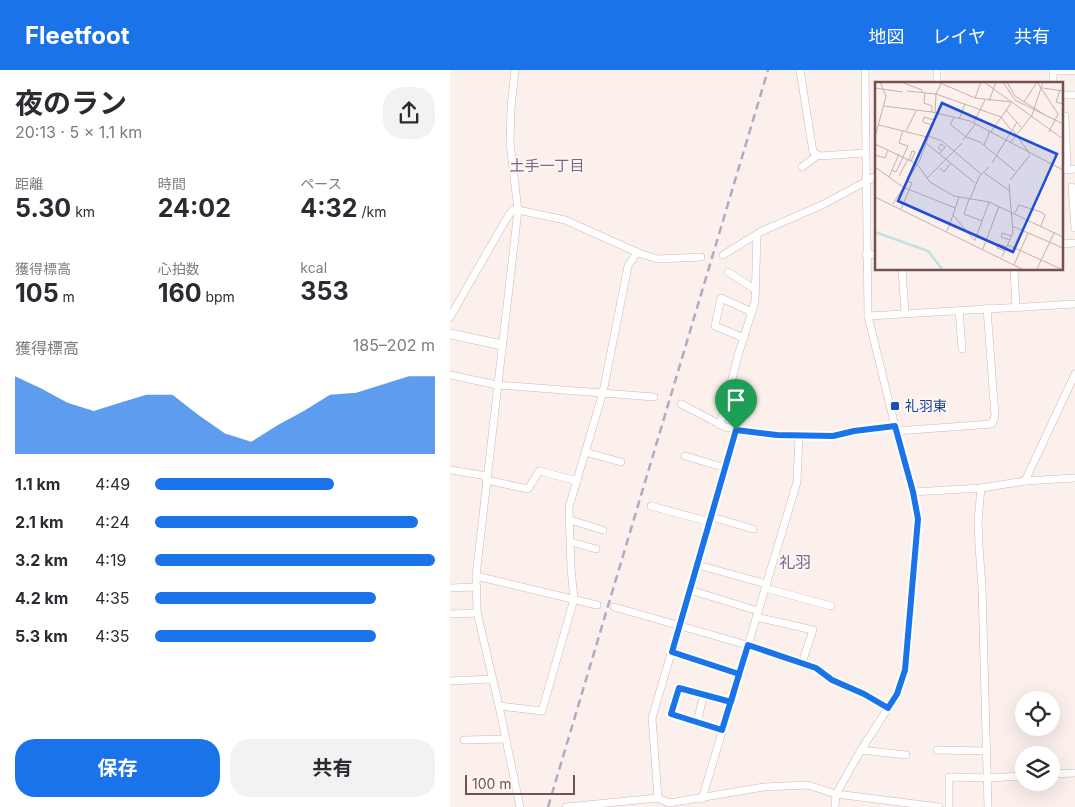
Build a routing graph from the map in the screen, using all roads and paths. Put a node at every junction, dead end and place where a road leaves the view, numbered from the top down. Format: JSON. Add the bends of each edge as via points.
{"nodes":[{"id":1,"x":515,"y":70,"type":"edge"},
{"id":2,"x":800,"y":70,"type":"edge"},
{"id":3,"x":865,"y":70,"type":"edge"},
{"id":4,"x":1053,"y":71,"type":"edge"},
{"id":5,"x":1075,"y":71,"type":"edge"},
{"id":6,"x":1075,"y":95,"type":"edge"},
{"id":7,"x":1062,"y":96,"type":"edge"},
{"id":8,"x":1063,"y":115,"type":"edge"},
{"id":9,"x":1075,"y":116,"type":"edge"},
{"id":10,"x":866,"y":153,"type":"junction"},
{"id":11,"x":818,"y":155,"type":"junction"},
{"id":12,"x":802,"y":167,"type":"dead end"},
{"id":13,"x":1075,"y":169,"type":"edge"},
{"id":14,"x":875,"y":177,"type":"edge"},
{"id":15,"x":866,"y":182,"type":"junction"},
{"id":16,"x":1072,"y":187,"type":"dead end"},
{"id":17,"x":518,"y":210,"type":"junction"},
{"id":18,"x":1075,"y":228,"type":"edge"},
{"id":19,"x":757,"y":234,"type":"junction"},
{"id":20,"x":1075,"y":243,"type":"edge"},
{"id":21,"x":1062,"y":244,"type":"edge"},
{"id":22,"x":637,"y":252,"type":"junction"},
{"id":23,"x":875,"y":254,"type":"edge"},
{"id":24,"x":724,"y":255,"type":"dead end"},
{"id":25,"x":866,"y":255,"type":"junction"},
{"id":26,"x":701,"y":258,"type":"dead end"},
{"id":27,"x":902,"y":270,"type":"edge"},
{"id":28,"x":1014,"y":270,"type":"edge"},
{"id":29,"x":728,"y":272,"type":"dead end"},
{"id":30,"x":756,"y":290,"type":"junction"},
{"id":31,"x":1075,"y":304,"type":"edge"},
{"id":32,"x":1016,"y":307,"type":"junction"},
{"id":33,"x":987,"y":308,"type":"junction"},
{"id":34,"x":959,"y":310,"type":"junction"},
{"id":35,"x":752,"y":312,"type":"junction"},
{"id":36,"x":905,"y":313,"type":"junction"},
{"id":37,"x":868,"y":316,"type":"junction"},
{"id":38,"x":450,"y":317,"type":"edge"},
{"id":39,"x":450,"y":334,"type":"edge"},
{"id":40,"x":744,"y":338,"type":"junction"},
{"id":41,"x":502,"y":345,"type":"junction"},
{"id":42,"x":962,"y":349,"type":"dead end"},
{"id":43,"x":1075,"y":374,"type":"edge"},
{"id":44,"x":450,"y":375,"type":"edge"},
{"id":45,"x":497,"y":385,"type":"junction"},
{"id":46,"x":603,"y":392,"type":"junction"},
{"id":47,"x":654,"y":397,"type":"dead end"},
{"id":48,"x":681,"y":404,"type":"dead end"},
{"id":49,"x":720,"y":424,"type":"junction"},
{"id":50,"x":895,"y":428,"type":"junction"},
{"id":51,"x":736,"y":430,"type":"junction"},
{"id":52,"x":800,"y":436,"type":"junction"},
{"id":53,"x":586,"y":452,"type":"junction"},
{"id":54,"x":685,"y":456,"type":"dead end"},
{"id":55,"x":621,"y":462,"type":"dead end"},
{"id":56,"x":726,"y":468,"type":"junction"},
{"id":57,"x":450,"y":470,"type":"edge"},
{"id":58,"x":487,"y":478,"type":"junction"},
{"id":59,"x":1075,"y":478,"type":"edge"},
{"id":60,"x":577,"y":481,"type":"junction"},
{"id":61,"x":1025,"y":481,"type":"junction"},
{"id":62,"x":981,"y":488,"type":"junction"},
{"id":63,"x":913,"y":492,"type":"junction"},
{"id":64,"x":651,"y":506,"type":"dead end"},
{"id":65,"x":711,"y":519,"type":"junction"},
{"id":66,"x":570,"y":520,"type":"junction"},
{"id":67,"x":753,"y":529,"type":"dead end"},
{"id":68,"x":603,"y":530,"type":"dead end"},
{"id":69,"x":571,"y":542,"type":"junction"},
{"id":70,"x":596,"y":549,"type":"dead end"},
{"id":71,"x":698,"y":565,"type":"junction"},
{"id":72,"x":476,"y":576,"type":"junction"},
{"id":73,"x":765,"y":586,"type":"junction"},
{"id":74,"x":450,"y":588,"type":"edge"},
{"id":75,"x":477,"y":588,"type":"junction"},
{"id":76,"x":690,"y":590,"type":"junction"},
{"id":77,"x":574,"y":599,"type":"junction"},
{"id":78,"x":597,"y":605,"type":"dead end"},
{"id":79,"x":831,"y":606,"type":"dead end"},
{"id":80,"x":614,"y":607,"type":"dead end"},
{"id":81,"x":478,"y":613,"type":"junction"},
{"id":82,"x":450,"y":614,"type":"edge"},
{"id":83,"x":757,"y":614,"type":"junction"},
{"id":84,"x":680,"y":626,"type":"junction"},
{"id":85,"x":748,"y":645,"type":"junction"},
{"id":86,"x":672,"y":652,"type":"junction"},
{"id":87,"x":802,"y":663,"type":"junction"},
{"id":88,"x":739,"y":674,"type":"junction"},
{"id":89,"x":492,"y":679,"type":"junction"},
{"id":90,"x":450,"y":680,"type":"edge"},
{"id":91,"x":704,"y":694,"type":"junction"},
{"id":92,"x":731,"y":702,"type":"junction"},
{"id":93,"x":499,"y":706,"type":"junction"},
{"id":94,"x":888,"y":708,"type":"junction"},
{"id":95,"x":697,"y":722,"type":"junction"},
{"id":96,"x":722,"y":730,"type":"junction"},
{"id":97,"x":506,"y":738,"type":"junction"},
{"id":98,"x":464,"y":740,"type":"dead end"},
{"id":99,"x":861,"y":750,"type":"junction"},
{"id":100,"x":936,"y":750,"type":"dead end"},
{"id":101,"x":987,"y":751,"type":"junction"},
{"id":102,"x":906,"y":755,"type":"dead end"},
{"id":103,"x":1075,"y":773,"type":"edge"},
{"id":104,"x":1060,"y":774,"type":"edge"},
{"id":105,"x":1015,"y":776,"type":"edge"},
{"id":106,"x":988,"y":778,"type":"junction"},
{"id":107,"x":836,"y":794,"type":"junction"},
{"id":108,"x":658,"y":798,"type":"junction"},
{"id":109,"x":702,"y":798,"type":"junction"},
{"id":110,"x":883,"y":803,"type":"edge"},
{"id":111,"x":670,"y":805,"type":"edge"},
{"id":112,"x":914,"y":805,"type":"edge"},
{"id":113,"x":588,"y":806,"type":"edge"},
{"id":114,"x":520,"y":807,"type":"edge"},
{"id":115,"x":566,"y":807,"type":"edge"},
{"id":116,"x":835,"y":807,"type":"edge"},
{"id":117,"x":938,"y":807,"type":"edge"},
{"id":118,"x":949,"y":807,"type":"edge"},
{"id":119,"x":988,"y":807,"type":"edge"}],
"edges":[{"from":1,"to":17,"type":"street","via":[[510,143]]},
{"from":2,"to":11,"type":"street","via":[[814,152]]},
{"from":3,"to":10,"type":"street"},
{"from":4,"to":5,"type":"street"},
{"from":6,"to":7,"type":"street"},
{"from":8,"to":9,"type":"street"},
{"from":8,"to":13,"type":"street","via":[[1067,170]]},
{"from":10,"to":11,"type":"street"},
{"from":10,"to":15,"type":"street"},
{"from":11,"to":12,"type":"street"},
{"from":14,"to":15,"type":"street"},
{"from":15,"to":19,"type":"street"},
{"from":15,"to":25,"type":"street"},
{"from":16,"to":18,"type":"street"},
{"from":17,"to":22,"type":"street","via":[[565,220]]},
{"from":17,"to":38,"type":"street","via":[[513,210],[508,216]]},
{"from":17,"to":41,"type":"street"},
{"from":19,"to":24,"type":"street"},
{"from":19,"to":30,"type":"street"},
{"from":20,"to":21,"type":"street"},
{"from":22,"to":26,"type":"street","via":[[658,259]]},
{"from":22,"to":46,"type":"street","via":[[628,266]]},
{"from":23,"to":25,"type":"street"},
{"from":25,"to":37,"type":"street"},
{"from":27,"to":36,"type":"street"},
{"from":28,"to":32,"type":"street"},
{"from":29,"to":30,"type":"street"},
{"from":30,"to":35,"type":"street"},
{"from":31,"to":32,"type":"street"},
{"from":32,"to":33,"type":"street"},
{"from":33,"to":34,"type":"street"},
{"from":33,"to":50,"type":"street","via":[[995,416],[992,424]]},
{"from":34,"to":36,"type":"street"},
{"from":34,"to":42,"type":"street"},
{"from":35,"to":40,"type":"street"},
{"from":35,"to":40,"type":"street","via":[[721,298],[715,326]]},
{"from":36,"to":37,"type":"street"},
{"from":37,"to":50,"type":"street"},
{"from":39,"to":41,"type":"street"},
{"from":40,"to":49,"type":"street"},
{"from":41,"to":45,"type":"street"},
{"from":43,"to":61,"type":"street"},
{"from":44,"to":45,"type":"street"},
{"from":45,"to":46,"type":"street"},
{"from":45,"to":58,"type":"street"},
{"from":46,"to":47,"type":"street"},
{"from":46,"to":53,"type":"street"},
{"from":48,"to":49,"type":"street"},
{"from":49,"to":51,"type":"street"},
{"from":50,"to":52,"type":"street","via":[[833,436]]},
{"from":50,"to":63,"type":"street"},
{"from":51,"to":52,"type":"street"},
{"from":51,"to":56,"type":"street"},
{"from":52,"to":73,"type":"street","via":[[797,482]]},
{"from":53,"to":55,"type":"street"},
{"from":53,"to":60,"type":"street"},
{"from":54,"to":56,"type":"street"},
{"from":56,"to":65,"type":"street"},
{"from":57,"to":58,"type":"street"},
{"from":58,"to":60,"type":"street","via":[[528,489],[539,471]]},
{"from":58,"to":72,"type":"street"},
{"from":59,"to":61,"type":"street"},
{"from":60,"to":66,"type":"street","via":[[569,508]]},
{"from":61,"to":62,"type":"street"},
{"from":62,"to":63,"type":"street"},
{"from":62,"to":101,"type":"street","via":[[978,546]]},
{"from":63,"to":94,"type":"street","via":[[918,519],[907,654],[902,680]]},
{"from":64,"to":65,"type":"street"},
{"from":65,"to":67,"type":"street"},
{"from":65,"to":71,"type":"street"},
{"from":66,"to":68,"type":"street"},
{"from":66,"to":69,"type":"street"},
{"from":69,"to":70,"type":"street"},
{"from":69,"to":77,"type":"street"},
{"from":71,"to":73,"type":"street"},
{"from":71,"to":76,"type":"street"},
{"from":72,"to":75,"type":"street"},
{"from":72,"to":77,"type":"street"},
{"from":73,"to":79,"type":"street"},
{"from":73,"to":83,"type":"street"},
{"from":74,"to":75,"type":"street"},
{"from":75,"to":81,"type":"street"},
{"from":76,"to":83,"type":"street"},
{"from":76,"to":84,"type":"street"},
{"from":77,"to":78,"type":"street"},
{"from":77,"to":93,"type":"street","via":[[542,712]]},
{"from":80,"to":84,"type":"street"},
{"from":81,"to":82,"type":"street"},
{"from":81,"to":89,"type":"street"},
{"from":83,"to":85,"type":"street"},
{"from":83,"to":87,"type":"street","via":[[813,630]]},
{"from":84,"to":85,"type":"street"},
{"from":84,"to":86,"type":"street"},
{"from":85,"to":87,"type":"street"},
{"from":85,"to":88,"type":"street"},
{"from":86,"to":88,"type":"street"},
{"from":86,"to":108,"type":"street","via":[[652,718]]},
{"from":87,"to":94,"type":"street"},
{"from":88,"to":92,"type":"street"},
{"from":89,"to":90,"type":"street"},
{"from":89,"to":93,"type":"street"},
{"from":91,"to":92,"type":"street"},
{"from":91,"to":95,"type":"street"},
{"from":91,"to":95,"type":"street","via":[[679,688],[671,714]]},
{"from":92,"to":96,"type":"street"},
{"from":93,"to":97,"type":"street"},
{"from":94,"to":99,"type":"street"},
{"from":95,"to":96,"type":"street"},
{"from":96,"to":109,"type":"street"},
{"from":97,"to":98,"type":"street"},
{"from":97,"to":114,"type":"street"},
{"from":99,"to":102,"type":"street"},
{"from":99,"to":107,"type":"street"},
{"from":100,"to":101,"type":"street"},
{"from":101,"to":106,"type":"street"},
{"from":103,"to":104,"type":"street"},
{"from":105,"to":106,"type":"street"},
{"from":106,"to":118,"type":"street","via":[[949,777]]},
{"from":106,"to":119,"type":"street"},
{"from":107,"to":109,"type":"street","via":[[808,785],[786,785]]},
{"from":107,"to":110,"type":"street"},
{"from":107,"to":116,"type":"street"},
{"from":108,"to":111,"type":"street"},
{"from":108,"to":113,"type":"street"},
{"from":109,"to":111,"type":"street"},
{"from":110,"to":112,"type":"street"},
{"from":112,"to":117,"type":"street"},
{"from":113,"to":115,"type":"street"}]}
